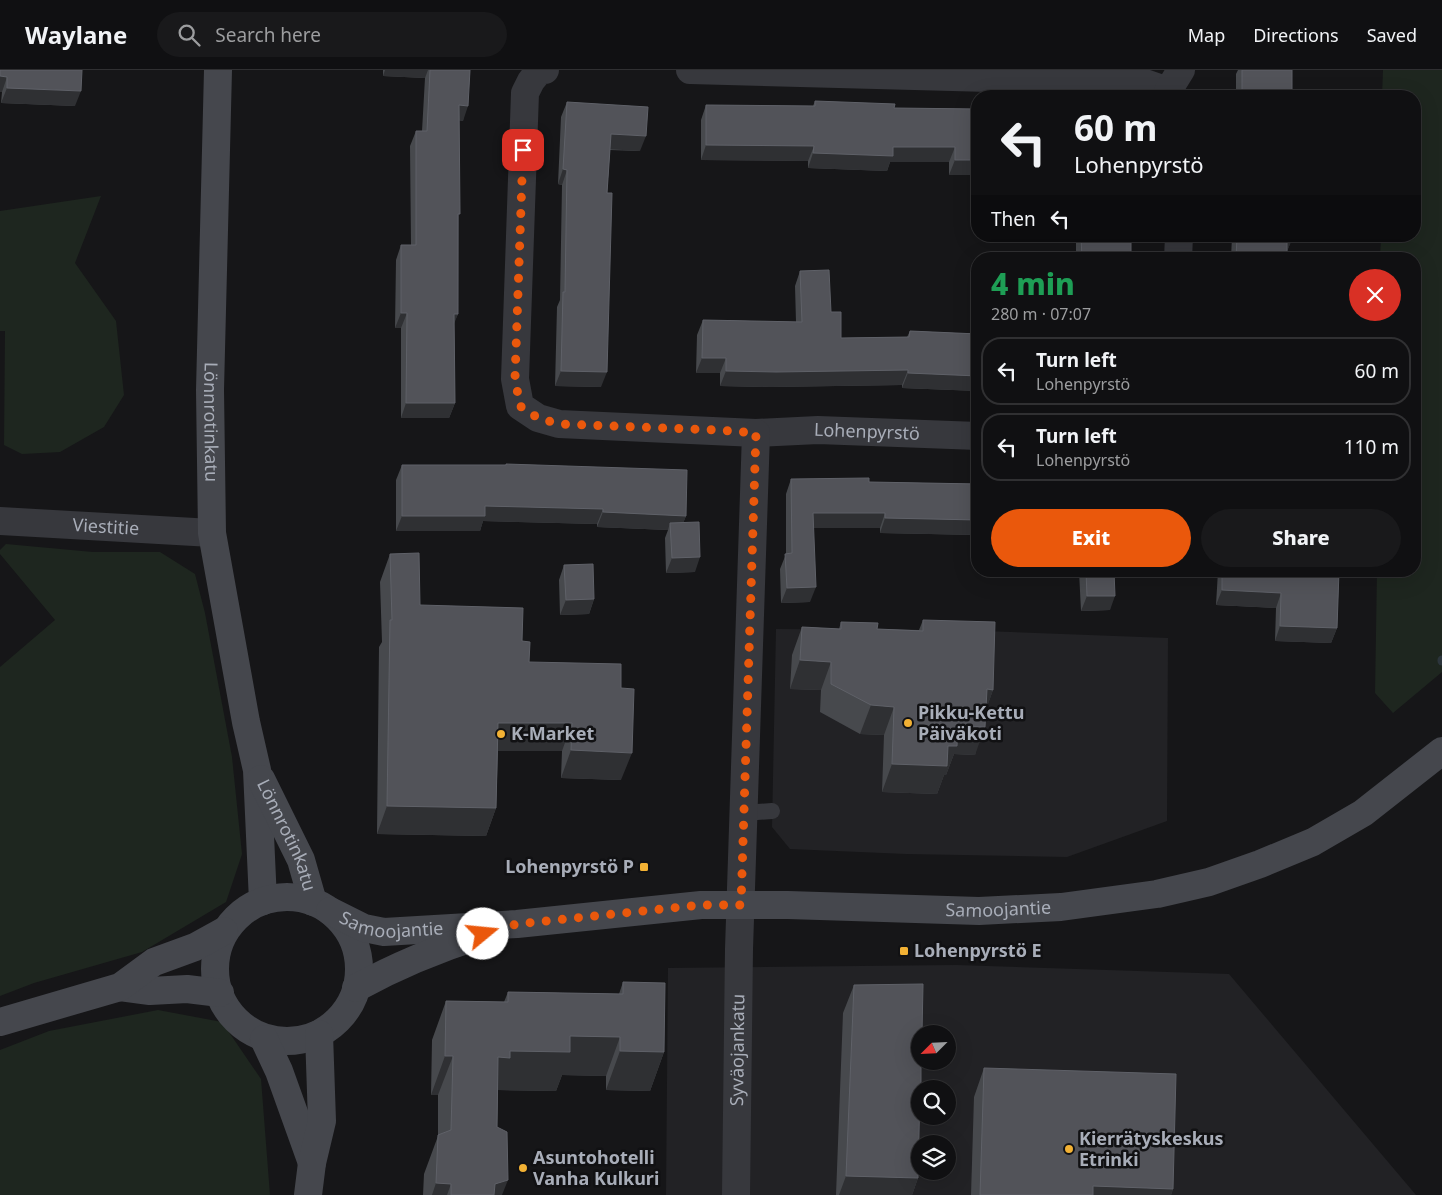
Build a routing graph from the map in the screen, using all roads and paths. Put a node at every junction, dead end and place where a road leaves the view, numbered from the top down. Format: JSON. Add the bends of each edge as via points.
{"nodes":[{"id":1,"x":218,"y":70,"type":"edge"},
{"id":2,"x":544,"y":70,"type":"edge"},
{"id":3,"x":690,"y":70,"type":"edge"},
{"id":4,"x":1173,"y":86,"type":"edge"},
{"id":5,"x":756,"y":433,"type":"junction"},
{"id":6,"x":971,"y":436,"type":"edge"},
{"id":7,"x":0,"y":521,"type":"edge"},
{"id":8,"x":212,"y":533,"type":"junction"},
{"id":9,"x":1442,"y":751,"type":"edge"},
{"id":10,"x":257,"y":770,"type":"junction"},
{"id":11,"x":772,"y":811,"type":"dead end"},
{"id":12,"x":743,"y":813,"type":"junction"},
{"id":13,"x":263,"y":901,"type":"junction"},
{"id":14,"x":741,"y":905,"type":"junction"},
{"id":15,"x":321,"y":906,"type":"junction"},
{"id":16,"x":517,"y":924,"type":"junction"},
{"id":17,"x":224,"y":931,"type":"junction"},
{"id":18,"x":120,"y":987,"type":"junction"},
{"id":19,"x":356,"y":988,"type":"junction"},
{"id":20,"x":220,"y":993,"type":"junction"},
{"id":21,"x":0,"y":1022,"type":"edge"},
{"id":22,"x":319,"y":1034,"type":"junction"},
{"id":23,"x":264,"y":1039,"type":"junction"},
{"id":24,"x":312,"y":1163,"type":"junction"},
{"id":25,"x":308,"y":1195,"type":"edge"},
{"id":26,"x":736,"y":1195,"type":"edge"}],
"edges":[{"from":1,"to":8,"type":"street","name":"Lönnrotinkatu","via":[[210,390]]},
{"from":2,"to":5,"type":"street","name":"Lohenpyrstö","via":[[540,70],[525,93],[515,378],[520,406],[538,418],[559,424]]},
{"from":3,"to":4,"type":"street","via":[[1142,82]]},
{"from":5,"to":6,"type":"street","name":"Lohenpyrstö","via":[[818,430]]},
{"from":5,"to":12,"type":"street"},
{"from":7,"to":8,"type":"street","name":"Viestitie"},
{"from":8,"to":10,"type":"street","name":"Lönnrotinkatu"},
{"from":9,"to":14,"type":"street","name":"Samoojantie","via":[[1363,813],[1313,842],[1209,882],[1157,894],[1060,907],[978,911]]},
{"from":10,"to":13,"type":"street","name":"Lönnrotinkatu"},
{"from":10,"to":15,"type":"street","name":"Lönnrotinkatu"},
{"from":11,"to":12,"type":"lane"},
{"from":12,"to":14,"type":"street"},
{"from":13,"to":15,"type":"street","via":[[298,898]]},
{"from":13,"to":17,"type":"street","via":[[236,916]]},
{"from":14,"to":16,"type":"street","name":"Samoojantie","via":[[701,905]]},
{"from":14,"to":26,"type":"street","name":"Syväojankatu"},
{"from":15,"to":16,"type":"street","name":"Samoojantie","via":[[364,928],[384,932]]},
{"from":15,"to":19,"type":"street","via":[[343,924],[354,942],[359,973]]},
{"from":16,"to":19,"type":"street","name":"Samoojantie","via":[[449,945]]},
{"from":17,"to":18,"type":"street","via":[[154,962]]},
{"from":17,"to":20,"type":"street","via":[[216,976]]},
{"from":18,"to":20,"type":"street"},
{"from":18,"to":21,"type":"street"},
{"from":19,"to":22,"type":"street","via":[[342,1015]]},
{"from":20,"to":23,"type":"street","via":[[240,1022]]},
{"from":22,"to":23,"type":"street","via":[[291,1040]]},
{"from":22,"to":24,"type":"street","via":[[322,1121]]},
{"from":23,"to":24,"type":"street"},
{"from":24,"to":25,"type":"street"}]}
